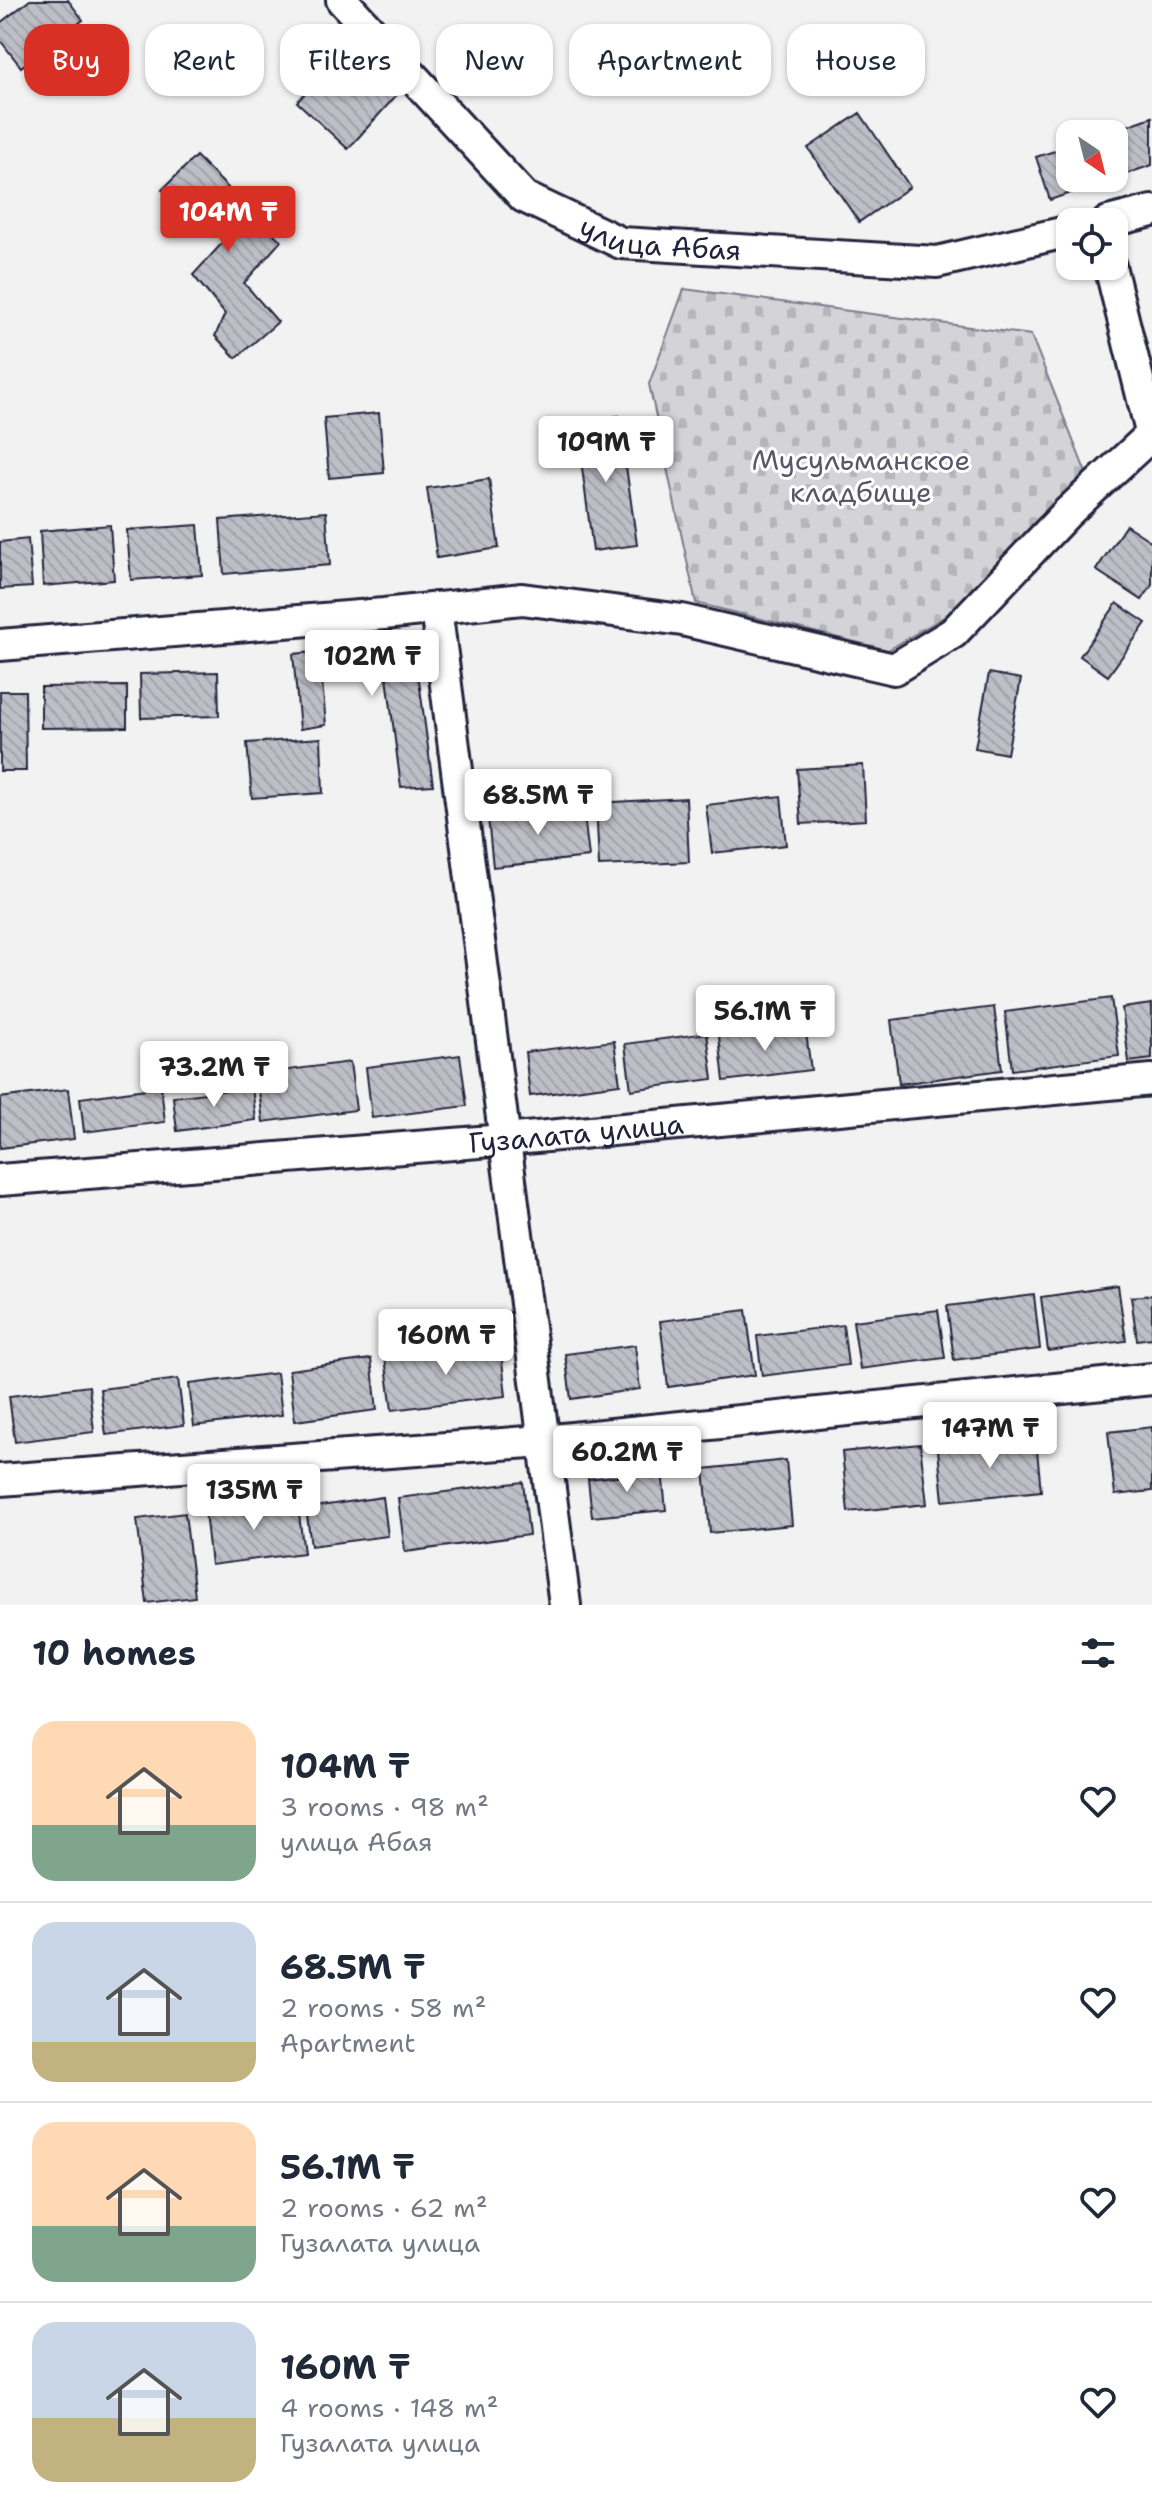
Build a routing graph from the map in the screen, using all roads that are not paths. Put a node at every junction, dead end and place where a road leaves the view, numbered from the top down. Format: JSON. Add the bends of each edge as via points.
{"nodes":[{"id":1,"x":342,"y":0,"type":"edge"},
{"id":2,"x":1152,"y":211,"type":"edge"},
{"id":3,"x":1128,"y":217,"type":"edge"},
{"id":4,"x":1056,"y":234,"type":"edge"},
{"id":5,"x":1113,"y":280,"type":"edge"},
{"id":6,"x":1152,"y":436,"type":"edge"},
{"id":7,"x":436,"y":608,"type":"junction"},
{"id":8,"x":0,"y":645,"type":"edge"},
{"id":9,"x":1152,"y":1080,"type":"edge"},
{"id":10,"x":504,"y":1140,"type":"junction"},
{"id":11,"x":0,"y":1180,"type":"edge"},
{"id":12,"x":1152,"y":1379,"type":"edge"},
{"id":13,"x":543,"y":1441,"type":"junction"},
{"id":14,"x":0,"y":1480,"type":"edge"},
{"id":15,"x":565,"y":1605,"type":"edge"}],
"edges":[{"from":1,"to":4,"type":"street","name":"улица Абая","via":[[524,197],[621,243],[937,262]]},
{"from":2,"to":3,"type":"street"},
{"from":5,"to":6,"type":"street"},
{"from":6,"to":7,"type":"street","via":[[1067,513],[953,633],[894,669],[653,616],[522,599]]},
{"from":7,"to":8,"type":"street"},
{"from":7,"to":10,"type":"street"},
{"from":9,"to":10,"type":"street","name":"Гузалата улица"},
{"from":10,"to":11,"type":"street","name":"Гузалата улица"},
{"from":10,"to":13,"type":"street"},
{"from":12,"to":13,"type":"street"},
{"from":13,"to":14,"type":"street"},
{"from":13,"to":15,"type":"street"}]}
